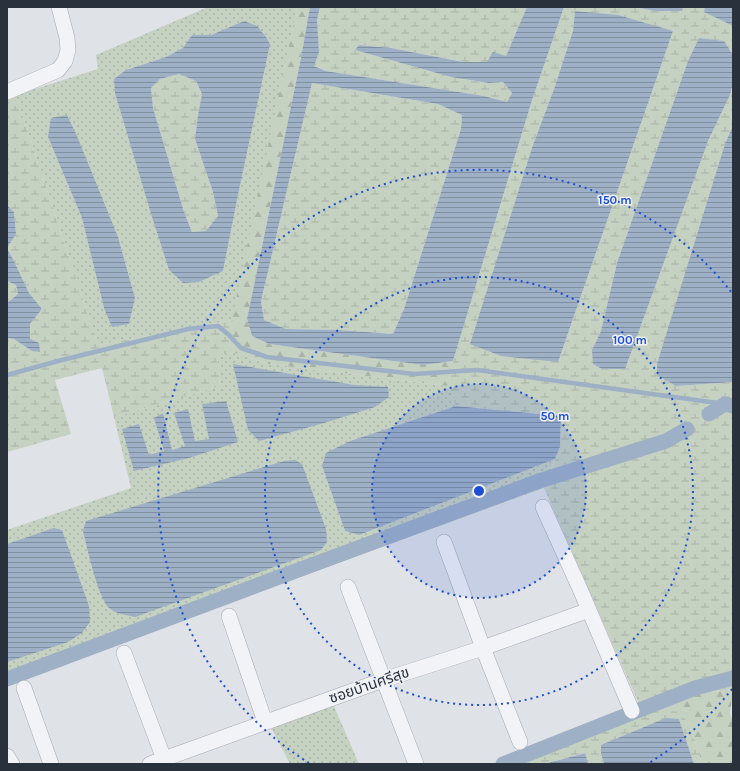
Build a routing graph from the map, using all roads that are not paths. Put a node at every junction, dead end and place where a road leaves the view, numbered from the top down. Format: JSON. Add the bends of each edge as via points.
{"nodes":[{"id":1,"x":59,"y":7,"type":"edge"},
{"id":2,"x":7,"y":92,"type":"edge"},
{"id":3,"x":544,"y":507,"type":"dead end"},
{"id":4,"x":444,"y":542,"type":"dead end"},
{"id":5,"x":348,"y":586,"type":"dead end"},
{"id":6,"x":589,"y":610,"type":"junction"},
{"id":7,"x":229,"y":616,"type":"dead end"},
{"id":8,"x":483,"y":648,"type":"junction"},
{"id":9,"x":124,"y":653,"type":"dead end"},
{"id":10,"x":383,"y":680,"type":"junction"},
{"id":11,"x":24,"y":688,"type":"dead end"},
{"id":12,"x":632,"y":712,"type":"dead end"},
{"id":13,"x":266,"y":722,"type":"junction"},
{"id":14,"x":520,"y":742,"type":"dead end"},
{"id":15,"x":7,"y":756,"type":"edge"},
{"id":16,"x":164,"y":758,"type":"junction"},
{"id":17,"x":12,"y":764,"type":"edge"},
{"id":18,"x":51,"y":764,"type":"edge"},
{"id":19,"x":150,"y":764,"type":"edge"},
{"id":20,"x":416,"y":764,"type":"edge"}],
"edges":[{"from":1,"to":2,"type":"street","via":[[67,38],[68,50],[65,61],[58,70]]},
{"from":3,"to":6,"type":"street"},
{"from":4,"to":8,"type":"street"},
{"from":5,"to":10,"type":"street"},
{"from":6,"to":8,"type":"street","name":"ซอยบ้านศรีสุข"},
{"from":6,"to":12,"type":"street"},
{"from":7,"to":13,"type":"street"},
{"from":8,"to":10,"type":"street","name":"ซอยบ้านศรีสุข"},
{"from":8,"to":14,"type":"street"},
{"from":9,"to":16,"type":"street"},
{"from":10,"to":13,"type":"street","name":"ซอยบ้านศรีสุข"},
{"from":10,"to":20,"type":"street"},
{"from":11,"to":18,"type":"street"},
{"from":13,"to":16,"type":"street","name":"ซอยบ้านศรีสุข"},
{"from":15,"to":17,"type":"street"},
{"from":16,"to":19,"type":"street","name":"ซอยบ้านศรีสุข"}]}
